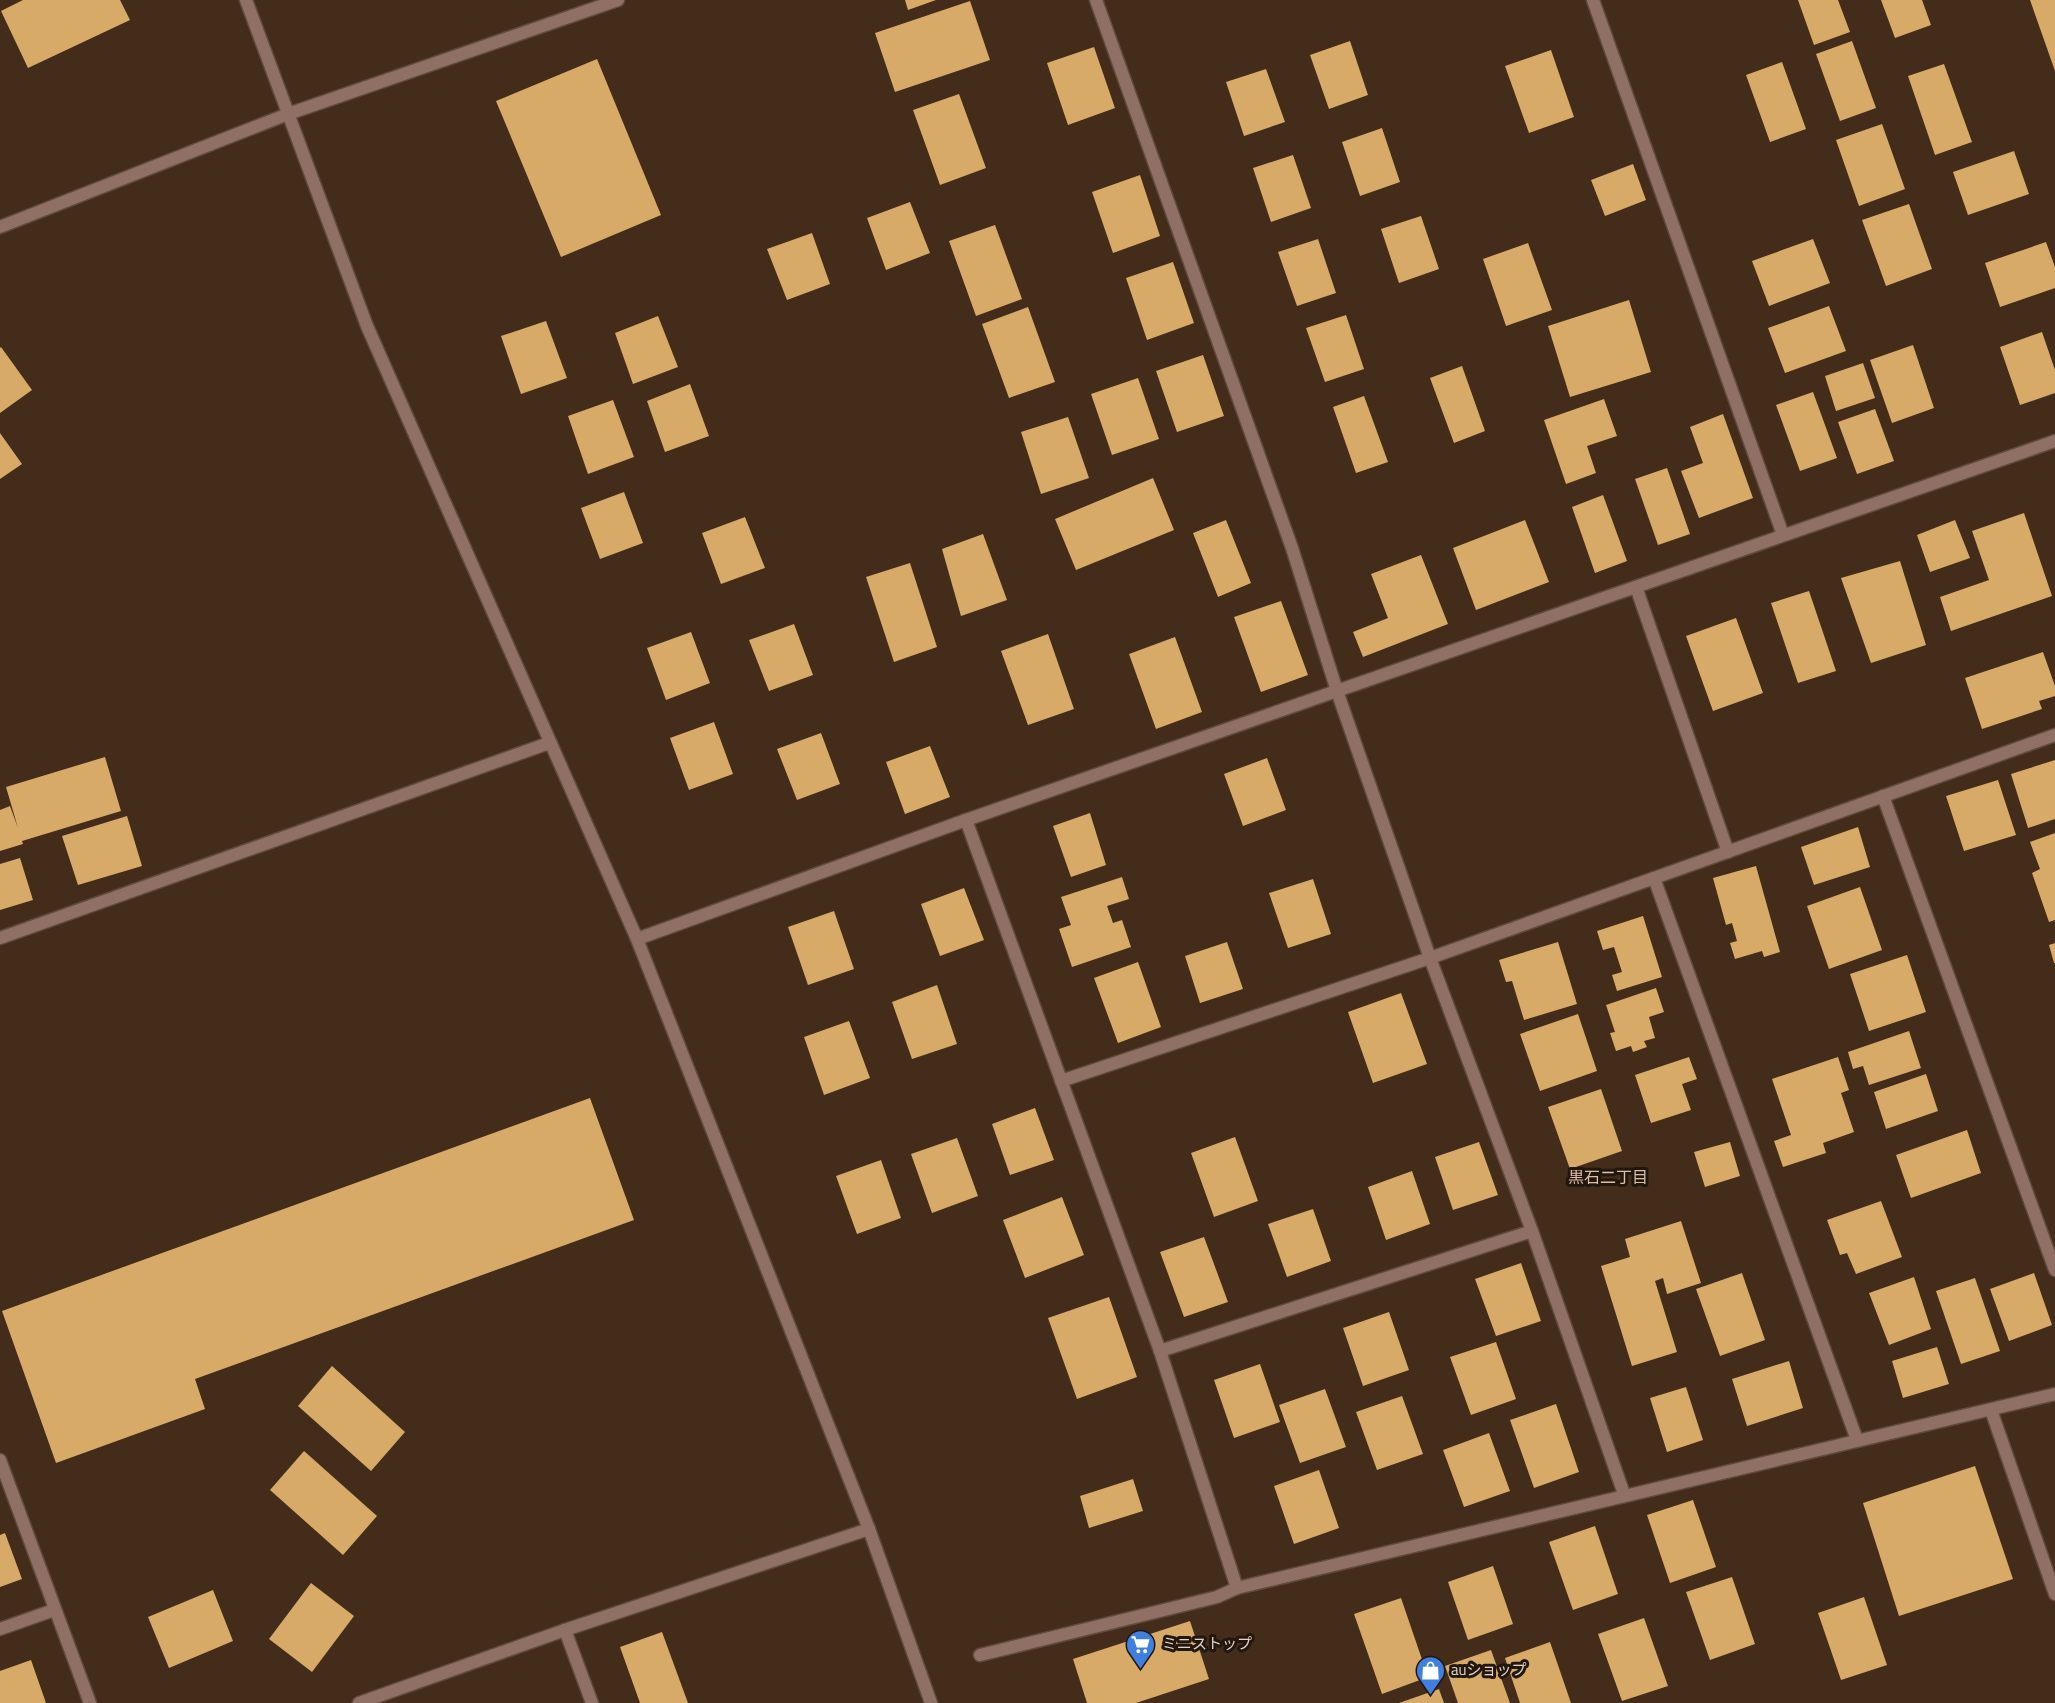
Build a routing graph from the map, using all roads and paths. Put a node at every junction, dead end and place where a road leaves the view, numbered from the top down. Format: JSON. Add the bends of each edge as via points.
{"nodes":[{"id":1,"x":246,"y":0,"type":"edge"},
{"id":2,"x":618,"y":0,"type":"edge"},
{"id":3,"x":1096,"y":0,"type":"edge"},
{"id":4,"x":1593,"y":0,"type":"edge"},
{"id":5,"x":288,"y":114,"type":"junction"},
{"id":6,"x":0,"y":227,"type":"edge"},
{"id":7,"x":2055,"y":441,"type":"edge"},
{"id":8,"x":1784,"y":535,"type":"junction"},
{"id":9,"x":1636,"y":587,"type":"junction"},
{"id":10,"x":1337,"y":691,"type":"junction"},
{"id":11,"x":2055,"y":735,"type":"edge"},
{"id":12,"x":549,"y":743,"type":"junction"},
{"id":13,"x":1883,"y":796,"type":"junction"},
{"id":14,"x":966,"y":820,"type":"junction"},
{"id":15,"x":1728,"y":852,"type":"junction"},
{"id":16,"x":1654,"y":878,"type":"junction"},
{"id":17,"x":0,"y":938,"type":"edge"},
{"id":18,"x":637,"y":939,"type":"junction"},
{"id":19,"x":1430,"y":958,"type":"junction"},
{"id":20,"x":1061,"y":1081,"type":"junction"},
{"id":21,"x":1532,"y":1231,"type":"junction"},
{"id":22,"x":2055,"y":1270,"type":"edge"},
{"id":23,"x":1160,"y":1351,"type":"junction"},
{"id":24,"x":2055,"y":1394,"type":"edge"},
{"id":25,"x":1991,"y":1410,"type":"junction"},
{"id":26,"x":1857,"y":1440,"type":"junction"},
{"id":27,"x":0,"y":1460,"type":"edge"},
{"id":28,"x":1624,"y":1494,"type":"junction"},
{"id":29,"x":869,"y":1529,"type":"junction"},
{"id":30,"x":1238,"y":1588,"type":"junction"},
{"id":31,"x":2055,"y":1594,"type":"edge"},
{"id":32,"x":54,"y":1610,"type":"junction"},
{"id":33,"x":0,"y":1629,"type":"edge"},
{"id":34,"x":565,"y":1630,"type":"junction"},
{"id":35,"x":980,"y":1655,"type":"dead end"},
{"id":36,"x":90,"y":1703,"type":"edge"},
{"id":37,"x":359,"y":1703,"type":"edge"},
{"id":38,"x":592,"y":1703,"type":"edge"},
{"id":39,"x":931,"y":1703,"type":"edge"}],
"edges":[{"from":1,"to":5,"type":"street"},
{"from":2,"to":5,"type":"street"},
{"from":3,"to":10,"type":"street","via":[[1292,548]]},
{"from":4,"to":8,"type":"street"},
{"from":5,"to":6,"type":"street"},
{"from":5,"to":12,"type":"street","via":[[367,326]]},
{"from":7,"to":8,"type":"street"},
{"from":8,"to":9,"type":"street"},
{"from":9,"to":10,"type":"street"},
{"from":9,"to":15,"type":"street"},
{"from":10,"to":14,"type":"street"},
{"from":10,"to":19,"type":"street"},
{"from":11,"to":13,"type":"street"},
{"from":12,"to":17,"type":"street"},
{"from":12,"to":18,"type":"street"},
{"from":13,"to":15,"type":"street"},
{"from":13,"to":22,"type":"street"},
{"from":14,"to":18,"type":"street"},
{"from":14,"to":20,"type":"street"},
{"from":15,"to":16,"type":"street"},
{"from":16,"to":19,"type":"street"},
{"from":16,"to":26,"type":"street"},
{"from":18,"to":29,"type":"street"},
{"from":19,"to":20,"type":"street"},
{"from":19,"to":21,"type":"street"},
{"from":20,"to":23,"type":"street"},
{"from":21,"to":23,"type":"street"},
{"from":21,"to":28,"type":"street"},
{"from":23,"to":30,"type":"street"},
{"from":24,"to":25,"type":"street"},
{"from":25,"to":26,"type":"street"},
{"from":25,"to":31,"type":"street"},
{"from":26,"to":28,"type":"street"},
{"from":27,"to":32,"type":"street"},
{"from":28,"to":30,"type":"street"},
{"from":29,"to":34,"type":"street"},
{"from":29,"to":39,"type":"street"},
{"from":30,"to":35,"type":"street","via":[[1217,1597]]},
{"from":32,"to":33,"type":"street"},
{"from":32,"to":36,"type":"street"},
{"from":34,"to":37,"type":"street"},
{"from":34,"to":38,"type":"street"}]}
